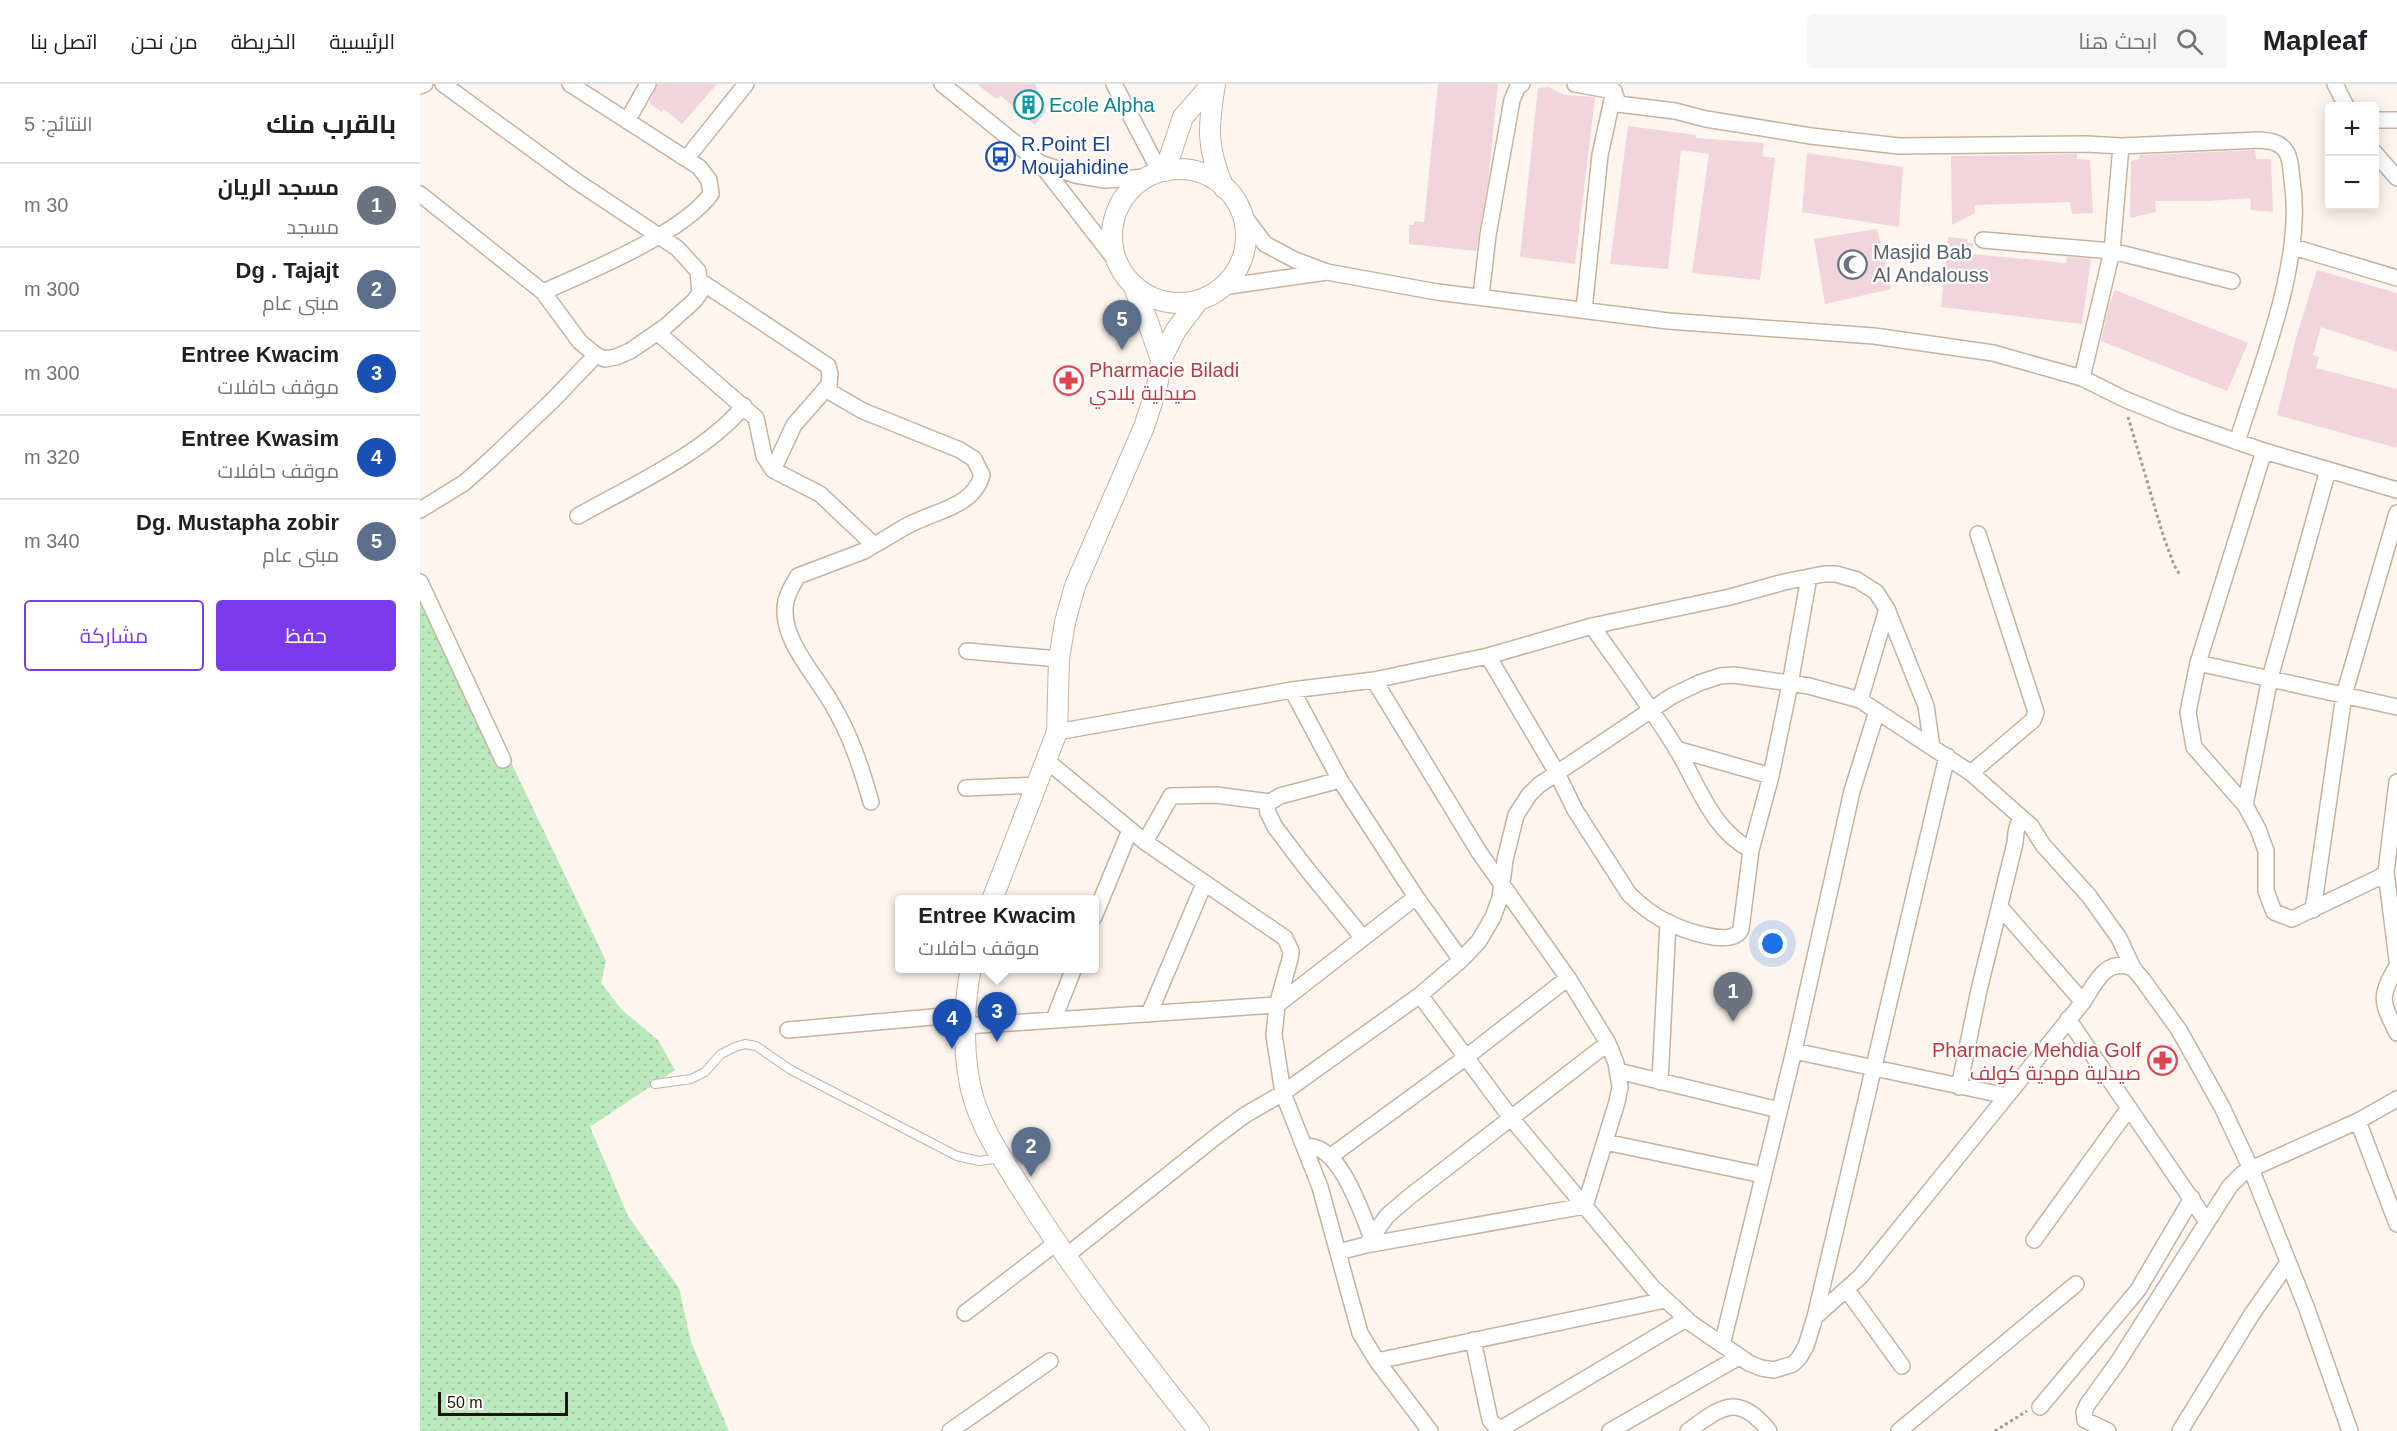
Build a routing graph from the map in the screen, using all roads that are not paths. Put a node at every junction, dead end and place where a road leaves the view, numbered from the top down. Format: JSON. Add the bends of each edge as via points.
{"nodes":[{"id":1,"x":425,"y":84,"type":"edge"},
{"id":2,"x":443,"y":84,"type":"edge"},
{"id":3,"x":570,"y":84,"type":"edge"},
{"id":4,"x":648,"y":84,"type":"edge"},
{"id":5,"x":746,"y":84,"type":"edge"},
{"id":6,"x":942,"y":84,"type":"edge"},
{"id":7,"x":1114,"y":84,"type":"edge"},
{"id":8,"x":1213,"y":84,"type":"edge"},
{"id":9,"x":1522,"y":84,"type":"edge"},
{"id":10,"x":1575,"y":84,"type":"edge"},
{"id":11,"x":2335,"y":84,"type":"edge"},
{"id":12,"x":420,"y":86,"type":"edge"},
{"id":13,"x":1614,"y":91,"type":"junction"},
{"id":14,"x":2344,"y":102,"type":"edge"},
{"id":15,"x":627,"y":120,"type":"junction"},
{"id":16,"x":2379,"y":120,"type":"edge"},
{"id":17,"x":2397,"y":120,"type":"edge"},
{"id":18,"x":2121,"y":146,"type":"junction"},
{"id":19,"x":2378,"y":156,"type":"edge"},
{"id":20,"x":686,"y":159,"type":"junction"},
{"id":21,"x":1040,"y":163,"type":"junction"},
{"id":22,"x":1157,"y":174,"type":"junction"},
{"id":23,"x":2397,"y":178,"type":"edge"},
{"id":24,"x":1224,"y":188,"type":"junction"},
{"id":25,"x":420,"y":194,"type":"edge"},
{"id":26,"x":1240,"y":211,"type":"junction"},
{"id":27,"x":659,"y":235,"type":"junction"},
{"id":28,"x":1983,"y":240,"type":"dead end"},
{"id":29,"x":2293,"y":247,"type":"junction"},
{"id":30,"x":2112,"y":251,"type":"junction"},
{"id":31,"x":1117,"y":262,"type":"junction"},
{"id":32,"x":1327,"y":272,"type":"junction"},
{"id":33,"x":2397,"y":278,"type":"edge"},
{"id":34,"x":700,"y":281,"type":"junction"},
{"id":35,"x":2232,"y":281,"type":"dead end"},
{"id":36,"x":1133,"y":285,"type":"junction"},
{"id":37,"x":1222,"y":287,"type":"junction"},
{"id":38,"x":543,"y":292,"type":"junction"},
{"id":39,"x":1481,"y":296,"type":"junction"},
{"id":40,"x":1198,"y":301,"type":"junction"},
{"id":41,"x":1584,"y":310,"type":"junction"},
{"id":42,"x":658,"y":333,"type":"junction"},
{"id":43,"x":596,"y":355,"type":"junction"},
{"id":44,"x":1161,"y":360,"type":"junction"},
{"id":45,"x":2082,"y":378,"type":"junction"},
{"id":46,"x":825,"y":389,"type":"junction"},
{"id":47,"x":744,"y":406,"type":"junction"},
{"id":48,"x":2237,"y":441,"type":"junction"},
{"id":49,"x":2264,"y":451,"type":"junction"},
{"id":50,"x":773,"y":470,"type":"junction"},
{"id":51,"x":2328,"y":470,"type":"junction"},
{"id":52,"x":2397,"y":490,"type":"edge"},
{"id":53,"x":420,"y":510,"type":"edge"},
{"id":54,"x":2397,"y":513,"type":"edge"},
{"id":55,"x":578,"y":516,"type":"dead end"},
{"id":56,"x":1978,"y":534,"type":"dead end"},
{"id":57,"x":874,"y":545,"type":"junction"},
{"id":58,"x":1809,"y":577,"type":"junction"},
{"id":59,"x":420,"y":582,"type":"edge"},
{"id":60,"x":1887,"y":609,"type":"junction"},
{"id":61,"x":1592,"y":626,"type":"junction"},
{"id":62,"x":967,"y":651,"type":"dead end"},
{"id":63,"x":1488,"y":656,"type":"junction"},
{"id":64,"x":1059,"y":659,"type":"junction"},
{"id":65,"x":2198,"y":663,"type":"junction"},
{"id":66,"x":2270,"y":678,"type":"junction"},
{"id":67,"x":1374,"y":680,"type":"junction"},
{"id":68,"x":1790,"y":684,"type":"junction"},
{"id":69,"x":1292,"y":690,"type":"junction"},
{"id":70,"x":2344,"y":695,"type":"junction"},
{"id":71,"x":1860,"y":700,"type":"junction"},
{"id":72,"x":2397,"y":707,"type":"edge"},
{"id":73,"x":1650,"y":710,"type":"junction"},
{"id":74,"x":1877,"y":711,"type":"junction"},
{"id":75,"x":1057,"y":732,"type":"junction"},
{"id":76,"x":1932,"y":747,"type":"junction"},
{"id":77,"x":1676,"y":749,"type":"junction"},
{"id":78,"x":1947,"y":756,"type":"junction"},
{"id":79,"x":502,"y":760,"type":"dead end"},
{"id":80,"x":1046,"y":760,"type":"junction"},
{"id":81,"x":1557,"y":773,"type":"junction"},
{"id":82,"x":1971,"y":773,"type":"junction"},
{"id":83,"x":1771,"y":776,"type":"junction"},
{"id":84,"x":1340,"y":780,"type":"junction"},
{"id":85,"x":2397,"y":782,"type":"edge"},
{"id":86,"x":1037,"y":785,"type":"junction"},
{"id":87,"x":966,"y":788,"type":"dead end"},
{"id":88,"x":871,"y":802,"type":"dead end"},
{"id":89,"x":1270,"y":802,"type":"junction"},
{"id":90,"x":2245,"y":805,"type":"junction"},
{"id":91,"x":2020,"y":818,"type":"junction"},
{"id":92,"x":1130,"y":830,"type":"junction"},
{"id":93,"x":1144,"y":842,"type":"junction"},
{"id":94,"x":1751,"y":850,"type":"junction"},
{"id":95,"x":2386,"y":872,"type":"junction"},
{"id":96,"x":1501,"y":882,"type":"junction"},
{"id":97,"x":1204,"y":884,"type":"junction"},
{"id":98,"x":994,"y":895,"type":"edge"},
{"id":99,"x":1416,"y":897,"type":"junction"},
{"id":100,"x":1099,"y":907,"type":"edge"},
{"id":101,"x":2000,"y":907,"type":"junction"},
{"id":102,"x":2313,"y":910,"type":"junction"},
{"id":103,"x":1668,"y":922,"type":"junction"},
{"id":104,"x":1363,"y":938,"type":"junction"},
{"id":105,"x":1461,"y":960,"type":"junction"},
{"id":106,"x":2397,"y":960,"type":"edge"},
{"id":107,"x":2397,"y":966,"type":"edge"},
{"id":108,"x":2133,"y":968,"type":"junction"},
{"id":109,"x":970,"y":973,"type":"edge"},
{"id":110,"x":1072,"y":973,"type":"edge"},
{"id":111,"x":1569,"y":978,"type":"junction"},
{"id":112,"x":1420,"y":994,"type":"junction"},
{"id":113,"x":2083,"y":1002,"type":"junction"},
{"id":114,"x":1277,"y":1005,"type":"junction"},
{"id":115,"x":1149,"y":1014,"type":"junction"},
{"id":116,"x":1054,"y":1019,"type":"junction"},
{"id":117,"x":2068,"y":1019,"type":"junction"},
{"id":118,"x":966,"y":1020,"type":"junction"},
{"id":119,"x":788,"y":1030,"type":"dead end"},
{"id":120,"x":2397,"y":1033,"type":"edge"},
{"id":121,"x":1608,"y":1043,"type":"junction"},
{"id":122,"x":1794,"y":1052,"type":"junction"},
{"id":123,"x":1465,"y":1058,"type":"junction"},
{"id":124,"x":1873,"y":1070,"type":"junction"},
{"id":125,"x":1618,"y":1071,"type":"junction"},
{"id":126,"x":1660,"y":1082,"type":"junction"},
{"id":127,"x":655,"y":1084,"type":"dead end"},
{"id":128,"x":1959,"y":1087,"type":"junction"},
{"id":129,"x":1283,"y":1093,"type":"junction"},
{"id":130,"x":2007,"y":1096,"type":"junction"},
{"id":131,"x":2397,"y":1099,"type":"edge"},
{"id":132,"x":2129,"y":1108,"type":"junction"},
{"id":133,"x":1779,"y":1110,"type":"junction"},
{"id":134,"x":1511,"y":1118,"type":"junction"},
{"id":135,"x":2358,"y":1122,"type":"junction"},
{"id":136,"x":1605,"y":1142,"type":"junction"},
{"id":137,"x":1304,"y":1147,"type":"junction"},
{"id":138,"x":1331,"y":1156,"type":"junction"},
{"id":139,"x":1000,"y":1158,"type":"junction"},
{"id":140,"x":2251,"y":1169,"type":"junction"},
{"id":141,"x":1763,"y":1175,"type":"junction"},
{"id":142,"x":2192,"y":1198,"type":"junction"},
{"id":143,"x":1585,"y":1206,"type":"junction"},
{"id":144,"x":2207,"y":1222,"type":"junction"},
{"id":145,"x":2397,"y":1224,"type":"edge"},
{"id":146,"x":1368,"y":1240,"type":"junction"},
{"id":147,"x":2034,"y":1240,"type":"dead end"},
{"id":148,"x":1061,"y":1249,"type":"junction"},
{"id":149,"x":1338,"y":1252,"type":"junction"},
{"id":150,"x":2287,"y":1264,"type":"junction"},
{"id":151,"x":2076,"y":1284,"type":"dead end"},
{"id":152,"x":1847,"y":1290,"type":"junction"},
{"id":153,"x":1665,"y":1300,"type":"junction"},
{"id":154,"x":965,"y":1312,"type":"dead end"},
{"id":155,"x":1815,"y":1317,"type":"junction"},
{"id":156,"x":1686,"y":1319,"type":"junction"},
{"id":157,"x":1473,"y":1340,"type":"junction"},
{"id":158,"x":1722,"y":1345,"type":"junction"},
{"id":159,"x":1739,"y":1357,"type":"junction"},
{"id":160,"x":1050,"y":1361,"type":"dead end"},
{"id":161,"x":1377,"y":1361,"type":"junction"},
{"id":162,"x":1902,"y":1366,"type":"dead end"},
{"id":163,"x":2040,"y":1407,"type":"road end"},
{"id":164,"x":950,"y":1431,"type":"edge"},
{"id":165,"x":1199,"y":1431,"type":"edge"},
{"id":166,"x":1430,"y":1431,"type":"edge"},
{"id":167,"x":1610,"y":1431,"type":"edge"},
{"id":168,"x":1688,"y":1431,"type":"edge"},
{"id":169,"x":1768,"y":1431,"type":"edge"},
{"id":170,"x":1899,"y":1431,"type":"edge"},
{"id":171,"x":2108,"y":1431,"type":"edge"},
{"id":172,"x":2180,"y":1431,"type":"edge"},
{"id":173,"x":2350,"y":1431,"type":"edge"}],
"edges":[{"from":1,"to":12,"type":"street"},
{"from":2,"to":27,"type":"street","via":[[576,181]]},
{"from":3,"to":15,"type":"street"},
{"from":4,"to":15,"type":"street"},
{"from":5,"to":20,"type":"street"},
{"from":6,"to":21,"type":"street"},
{"from":7,"to":22,"type":"street"},
{"from":8,"to":22,"type":"street","via":[[1183,117]]},
{"from":8,"to":24,"type":"street","via":[[1211,152]]},
{"from":9,"to":39,"type":"street","via":[[1513,94],[1509,111]]},
{"from":10,"to":13,"type":"street"},
{"from":11,"to":14,"type":"street"},
{"from":13,"to":18,"type":"street","via":[[1617,104],[1811,136],[1899,146]]},
{"from":13,"to":41,"type":"street","via":[[1600,155]]},
{"from":15,"to":20,"type":"street"},
{"from":16,"to":17,"type":"street"},
{"from":18,"to":29,"type":"street","via":[[2276,142],[2286,152],[2294,188]]},
{"from":18,"to":30,"type":"street"},
{"from":19,"to":23,"type":"street"},
{"from":20,"to":27,"type":"street","via":[[709,180],[711,194],[694,213]]},
{"from":21,"to":22,"type":"street","via":[[1105,180]]},
{"from":21,"to":31,"type":"street"},
{"from":22,"to":24,"type":"street","via":[[1187,170],[1201,173]]},
{"from":22,"to":31,"type":"street","via":[[1135,185],[1118,207],[1112,234]]},
{"from":24,"to":26,"type":"street"},
{"from":25,"to":38,"type":"street"},
{"from":26,"to":32,"type":"street","via":[[1265,244]]},
{"from":26,"to":37,"type":"street","via":[[1244,252]]},
{"from":27,"to":34,"type":"street","via":[[690,261]]},
{"from":27,"to":38,"type":"street"},
{"from":28,"to":30,"type":"street"},
{"from":29,"to":33,"type":"street"},
{"from":29,"to":48,"type":"street","via":[[2285,286]]},
{"from":30,"to":35,"type":"street"},
{"from":30,"to":45,"type":"street"},
{"from":31,"to":36,"type":"street"},
{"from":32,"to":37,"type":"street"},
{"from":32,"to":39,"type":"street"},
{"from":34,"to":42,"type":"street","via":[[700,292],[694,301]]},
{"from":34,"to":46,"type":"street","via":[[823,361],[830,374]]},
{"from":36,"to":40,"type":"street","via":[[1163,301]]},
{"from":36,"to":44,"type":"street"},
{"from":37,"to":40,"type":"street"},
{"from":38,"to":43,"type":"street","via":[[580,342]]},
{"from":39,"to":41,"type":"street"},
{"from":40,"to":44,"type":"street","via":[[1176,330]]},
{"from":41,"to":45,"type":"street","via":[[1752,329],[1874,336],[1993,353]]},
{"from":42,"to":43,"type":"street","via":[[616,357],[605,359]]},
{"from":42,"to":47,"type":"street"},
{"from":43,"to":53,"type":"street","via":[[464,483]]},
{"from":44,"to":64,"type":"street","via":[[1144,427],[1076,586]]},
{"from":45,"to":48,"type":"street","via":[[2122,398]]},
{"from":46,"to":50,"type":"street","via":[[794,425]]},
{"from":46,"to":57,"type":"street","via":[[863,411],[960,450],[981,468],[979,486],[959,503]]},
{"from":47,"to":50,"type":"street","via":[[756,418],[764,456]]},
{"from":47,"to":55,"type":"street","via":[[725,427],[693,450]]},
{"from":48,"to":49,"type":"street"},
{"from":49,"to":51,"type":"street"},
{"from":49,"to":65,"type":"street"},
{"from":50,"to":57,"type":"street","via":[[820,495]]},
{"from":51,"to":52,"type":"street"},
{"from":51,"to":66,"type":"street"},
{"from":54,"to":70,"type":"street"},
{"from":56,"to":82,"type":"street","via":[[2036,712],[2033,720]]},
{"from":57,"to":88,"type":"street","via":[[798,576],[785,603],[790,636],[856,750]]},
{"from":58,"to":60,"type":"street","via":[[1836,574],[1857,580],[1875,592]]},
{"from":58,"to":61,"type":"street"},
{"from":58,"to":68,"type":"street"},
{"from":59,"to":79,"type":"street"},
{"from":60,"to":71,"type":"street"},
{"from":60,"to":76,"type":"street","via":[[1926,706]]},
{"from":61,"to":63,"type":"street"},
{"from":61,"to":73,"type":"street"},
{"from":62,"to":64,"type":"street"},
{"from":63,"to":67,"type":"street"},
{"from":63,"to":81,"type":"street"},
{"from":64,"to":75,"type":"street"},
{"from":65,"to":66,"type":"street"},
{"from":65,"to":90,"type":"street","via":[[2188,712],[2194,747]]},
{"from":66,"to":70,"type":"street"},
{"from":66,"to":90,"type":"street"},
{"from":67,"to":69,"type":"street"},
{"from":67,"to":96,"type":"street"},
{"from":68,"to":71,"type":"street"},
{"from":68,"to":73,"type":"street","via":[[1757,677],[1720,676],[1684,690]]},
{"from":68,"to":83,"type":"street"},
{"from":69,"to":75,"type":"street"},
{"from":69,"to":84,"type":"street"},
{"from":70,"to":72,"type":"street"},
{"from":70,"to":102,"type":"street"},
{"from":71,"to":74,"type":"street"},
{"from":73,"to":77,"type":"street"},
{"from":73,"to":81,"type":"street"},
{"from":74,"to":76,"type":"street"},
{"from":74,"to":122,"type":"street","via":[[1852,791]]},
{"from":75,"to":80,"type":"street"},
{"from":76,"to":78,"type":"street"},
{"from":77,"to":83,"type":"street"},
{"from":77,"to":94,"type":"street","via":[[1721,826]]},
{"from":78,"to":82,"type":"street"},
{"from":78,"to":124,"type":"street"},
{"from":80,"to":86,"type":"street"},
{"from":80,"to":92,"type":"street"},
{"from":81,"to":96,"type":"street","via":[[1521,805]]},
{"from":81,"to":103,"type":"street","via":[[1575,810],[1629,894]]},
{"from":82,"to":91,"type":"street"},
{"from":83,"to":94,"type":"street"},
{"from":84,"to":89,"type":"street"},
{"from":84,"to":99,"type":"street"},
{"from":85,"to":95,"type":"street"},
{"from":86,"to":87,"type":"street"},
{"from":86,"to":98,"type":"street"},
{"from":89,"to":93,"type":"street","via":[[1216,795],[1171,796]]},
{"from":89,"to":104,"type":"street","via":[[1268,813],[1275,827]]},
{"from":90,"to":102,"type":"street","via":[[2266,851],[2266,891],[2274,912],[2292,919]]},
{"from":91,"to":101,"type":"street"},
{"from":91,"to":108,"type":"street","via":[[2031,826],[2104,915]]},
{"from":92,"to":93,"type":"street"},
{"from":92,"to":100,"type":"street"},
{"from":93,"to":97,"type":"street"},
{"from":94,"to":103,"type":"street","via":[[1738,935],[1725,938],[1703,934]]},
{"from":95,"to":102,"type":"street"},
{"from":95,"to":106,"type":"street"},
{"from":96,"to":105,"type":"street","via":[[1493,917],[1479,941]]},
{"from":96,"to":111,"type":"street"},
{"from":97,"to":114,"type":"street","via":[[1285,938],[1291,951]]},
{"from":97,"to":115,"type":"street"},
{"from":99,"to":104,"type":"street"},
{"from":99,"to":105,"type":"street"},
{"from":101,"to":113,"type":"street"},
{"from":101,"to":128,"type":"street"},
{"from":103,"to":126,"type":"street"},
{"from":104,"to":114,"type":"street"},
{"from":105,"to":112,"type":"street"},
{"from":107,"to":120,"type":"street","via":[[2384,991],[2383,1004]]},
{"from":108,"to":113,"type":"street","via":[[2121,964],[2109,968]]},
{"from":108,"to":140,"type":"street","via":[[2179,1030],[2223,1107]]},
{"from":109,"to":118,"type":"street"},
{"from":110,"to":116,"type":"street"},
{"from":111,"to":121,"type":"street"},
{"from":111,"to":123,"type":"street"},
{"from":112,"to":123,"type":"street"},
{"from":112,"to":129,"type":"street"},
{"from":113,"to":117,"type":"street"},
{"from":114,"to":115,"type":"street"},
{"from":114,"to":129,"type":"street","via":[[1274,1035]]},
{"from":115,"to":116,"type":"street"},
{"from":116,"to":118,"type":"street"},
{"from":117,"to":130,"type":"street"},
{"from":117,"to":132,"type":"street"},
{"from":118,"to":119,"type":"street"},
{"from":118,"to":139,"type":"street","via":[[973,1098]]},
{"from":121,"to":125,"type":"street"},
{"from":121,"to":134,"type":"street"},
{"from":122,"to":124,"type":"street"},
{"from":122,"to":133,"type":"street"},
{"from":123,"to":134,"type":"street"},
{"from":123,"to":138,"type":"street"},
{"from":124,"to":128,"type":"street"},
{"from":124,"to":155,"type":"street"},
{"from":125,"to":126,"type":"street"},
{"from":125,"to":136,"type":"street","via":[[1620,1087]]},
{"from":126,"to":133,"type":"street"},
{"from":127,"to":139,"type":"lane","via":[[691,1079],[705,1072],[721,1054],[745,1044],[756,1046],[791,1070],[957,1155],[979,1161]]},
{"from":128,"to":130,"type":"street"},
{"from":129,"to":137,"type":"street"},
{"from":129,"to":148,"type":"street","via":[[1245,1115]]},
{"from":130,"to":152,"type":"street"},
{"from":131,"to":135,"type":"street"},
{"from":132,"to":142,"type":"street"},
{"from":132,"to":147,"type":"street"},
{"from":133,"to":141,"type":"street"},
{"from":134,"to":143,"type":"street"},
{"from":134,"to":146,"type":"street","via":[[1396,1208]]},
{"from":135,"to":140,"type":"street"},
{"from":135,"to":145,"type":"street"},
{"from":136,"to":141,"type":"street"},
{"from":136,"to":143,"type":"street"},
{"from":137,"to":138,"type":"street","via":[[1320,1148]]},
{"from":137,"to":149,"type":"street"},
{"from":138,"to":146,"type":"street","via":[[1354,1196]]},
{"from":139,"to":148,"type":"street"},
{"from":140,"to":144,"type":"street","via":[[2230,1186]]},
{"from":140,"to":150,"type":"street"},
{"from":141,"to":158,"type":"street"},
{"from":142,"to":144,"type":"street"},
{"from":142,"to":163,"type":"street","via":[[2138,1290]]},
{"from":143,"to":146,"type":"street"},
{"from":143,"to":153,"type":"street"},
{"from":144,"to":171,"type":"street","via":[[2084,1413],[2085,1420]]},
{"from":146,"to":149,"type":"street"},
{"from":148,"to":154,"type":"street"},
{"from":148,"to":165,"type":"street"},
{"from":149,"to":161,"type":"street","via":[[1354,1316]]},
{"from":150,"to":172,"type":"street"},
{"from":150,"to":173,"type":"street"},
{"from":151,"to":170,"type":"street"},
{"from":152,"to":155,"type":"street"},
{"from":152,"to":162,"type":"street"},
{"from":153,"to":156,"type":"street"},
{"from":153,"to":157,"type":"street"},
{"from":155,"to":159,"type":"street","via":[[1806,1346],[1793,1364],[1774,1370]]},
{"from":156,"to":157,"type":"street","via":[[1504,1427],[1496,1427],[1490,1420]]},
{"from":156,"to":158,"type":"street"},
{"from":157,"to":161,"type":"street"},
{"from":158,"to":159,"type":"street"},
{"from":159,"to":167,"type":"street"},
{"from":160,"to":164,"type":"street"},
{"from":161,"to":166,"type":"street"},
{"from":168,"to":169,"type":"street","via":[[1729,1406],[1746,1410]]}]}
